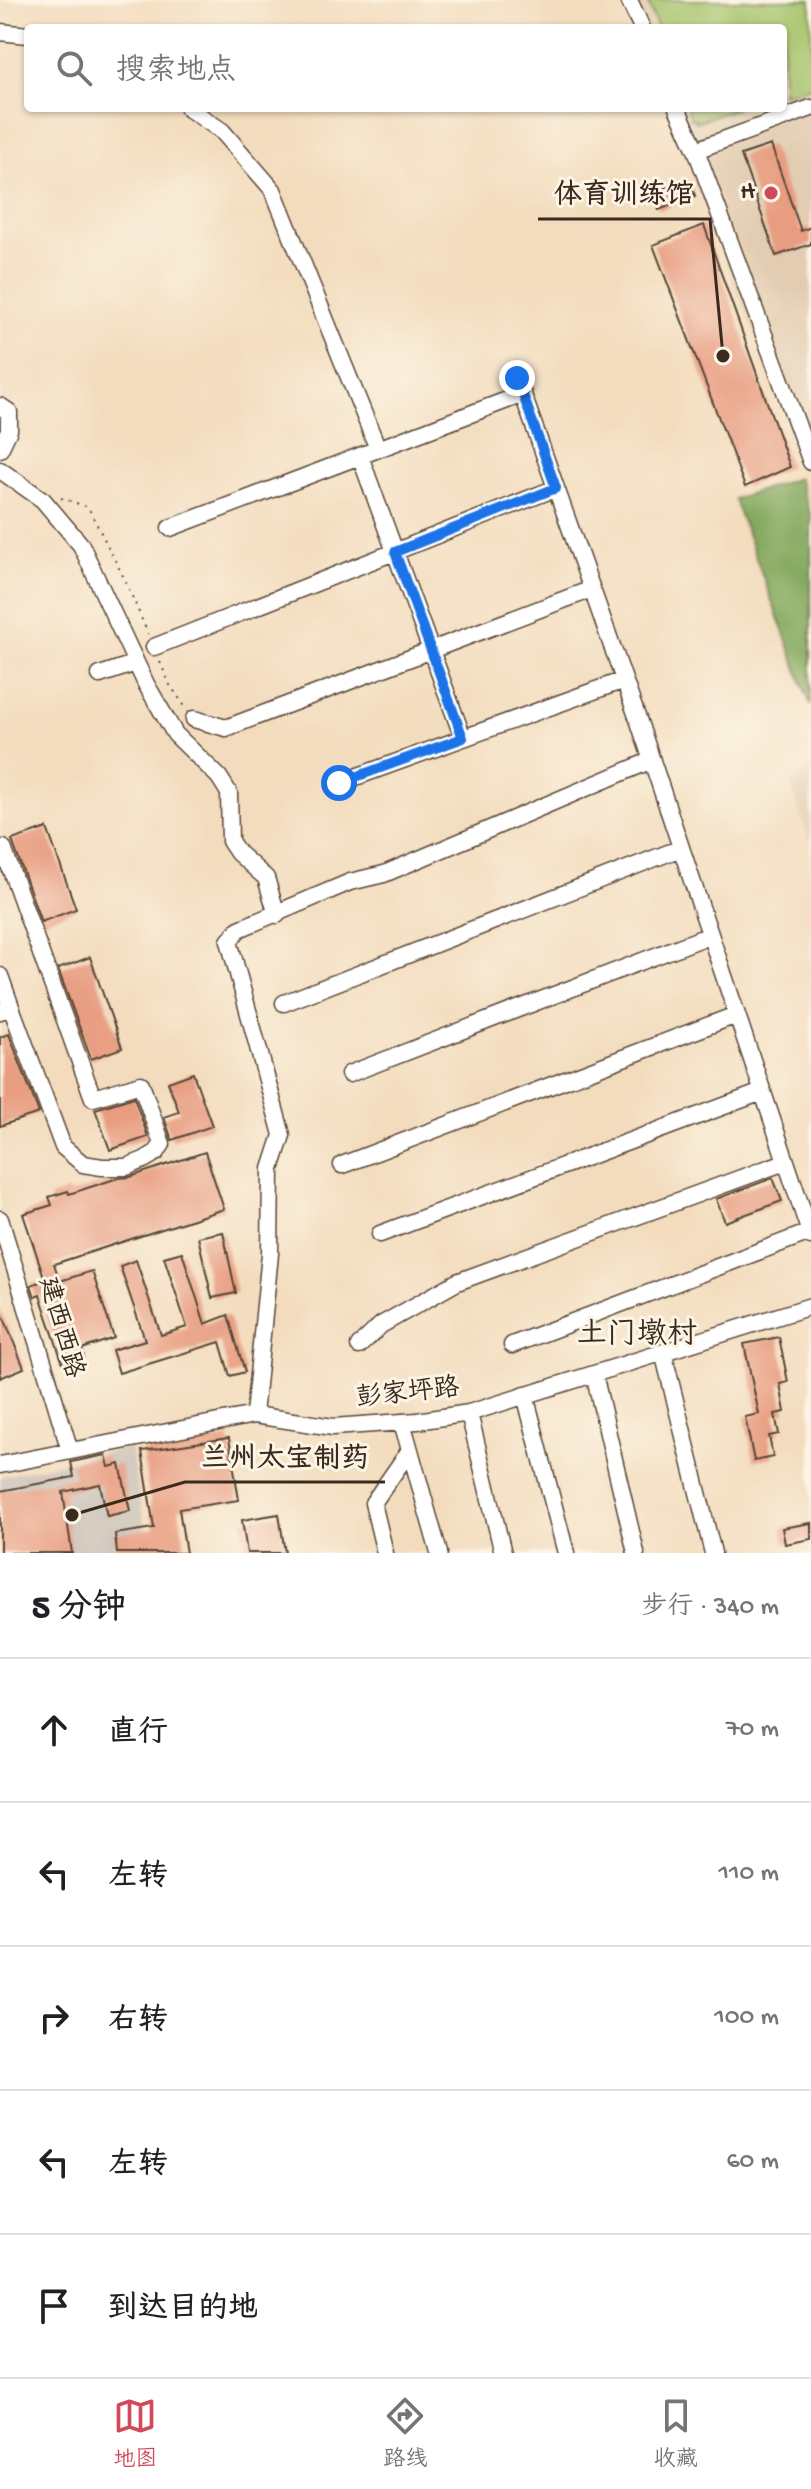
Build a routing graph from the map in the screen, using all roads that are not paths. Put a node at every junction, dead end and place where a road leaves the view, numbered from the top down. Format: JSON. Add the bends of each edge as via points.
{"nodes":[{"id":1,"x":629,"y":0,"type":"edge"},
{"id":2,"x":640,"y":24,"type":"edge"},
{"id":3,"x":0,"y":32,"type":"edge"},
{"id":4,"x":24,"y":35,"type":"edge"},
{"id":5,"x":811,"y":108,"type":"edge"},
{"id":6,"x":194,"y":112,"type":"edge"},
{"id":7,"x":679,"y":112,"type":"edge"},
{"id":8,"x":696,"y":150,"type":"junction"},
{"id":9,"x":0,"y":406,"type":"edge"},
{"id":10,"x":0,"y":449,"type":"edge"},
{"id":11,"x":378,"y":449,"type":"junction"},
{"id":12,"x":360,"y":456,"type":"junction"},
{"id":13,"x":811,"y":462,"type":"edge"},
{"id":14,"x":0,"y":470,"type":"edge"},
{"id":15,"x":556,"y":488,"type":"junction"},
{"id":16,"x":170,"y":528,"type":"dead end"},
{"id":17,"x":395,"y":552,"type":"junction"},
{"id":18,"x":592,"y":589,"type":"junction"},
{"id":19,"x":154,"y":647,"type":"road end"},
{"id":20,"x":431,"y":650,"type":"junction"},
{"id":21,"x":136,"y":663,"type":"junction"},
{"id":22,"x":100,"y":675,"type":"dead end"},
{"id":23,"x":624,"y":680,"type":"junction"},
{"id":24,"x":194,"y":719,"type":"road end"},
{"id":25,"x":463,"y":738,"type":"junction"},
{"id":26,"x":652,"y":760,"type":"junction"},
{"id":27,"x":339,"y":783,"type":"dead end"},
{"id":28,"x":681,"y":848,"type":"junction"},
{"id":29,"x":0,"y":849,"type":"edge"},
{"id":30,"x":277,"y":915,"type":"junction"},
{"id":31,"x":710,"y":935,"type":"junction"},
{"id":32,"x":0,"y":976,"type":"edge"},
{"id":33,"x":284,"y":1003,"type":"dead end"},
{"id":34,"x":5,"y":1009,"type":"edge"},
{"id":35,"x":736,"y":1015,"type":"junction"},
{"id":36,"x":349,"y":1074,"type":"dead end"},
{"id":37,"x":762,"y":1092,"type":"junction"},
{"id":38,"x":785,"y":1162,"type":"junction"},
{"id":39,"x":342,"y":1165,"type":"dead end"},
{"id":40,"x":0,"y":1219,"type":"edge"},
{"id":41,"x":380,"y":1234,"type":"dead end"},
{"id":42,"x":810,"y":1234,"type":"edge"},
{"id":43,"x":811,"y":1306,"type":"edge"},
{"id":44,"x":512,"y":1345,"type":"dead end"},
{"id":45,"x":359,"y":1346,"type":"dead end"},
{"id":46,"x":663,"y":1352,"type":"junction"},
{"id":47,"x":594,"y":1374,"type":"junction"},
{"id":48,"x":525,"y":1395,"type":"junction"},
{"id":49,"x":469,"y":1413,"type":"junction"},
{"id":50,"x":254,"y":1415,"type":"junction"},
{"id":51,"x":402,"y":1422,"type":"junction"},
{"id":52,"x":410,"y":1450,"type":"junction"},
{"id":53,"x":70,"y":1451,"type":"junction"},
{"id":54,"x":0,"y":1465,"type":"edge"},
{"id":55,"x":385,"y":1553,"type":"edge"},
{"id":56,"x":439,"y":1553,"type":"edge"},
{"id":57,"x":503,"y":1553,"type":"edge"},
{"id":58,"x":566,"y":1553,"type":"edge"},
{"id":59,"x":636,"y":1553,"type":"edge"},
{"id":60,"x":713,"y":1553,"type":"edge"}],
"edges":[{"from":1,"to":2,"type":"street"},
{"from":3,"to":4,"type":"street"},
{"from":5,"to":8,"type":"street"},
{"from":6,"to":11,"type":"street","via":[[222,131],[273,190]]},
{"from":7,"to":8,"type":"street"},
{"from":8,"to":13,"type":"street"},
{"from":9,"to":10,"type":"street","via":[[9,412],[9,430]]},
{"from":11,"to":12,"type":"street"},
{"from":11,"to":15,"type":"street","via":[[520,386]]},
{"from":12,"to":16,"type":"street"},
{"from":12,"to":17,"type":"street"},
{"from":14,"to":21,"type":"street","via":[[43,500],[81,545]]},
{"from":15,"to":17,"type":"street"},
{"from":15,"to":18,"type":"street"},
{"from":17,"to":19,"type":"street"},
{"from":17,"to":20,"type":"street"},
{"from":18,"to":20,"type":"street"},
{"from":18,"to":23,"type":"street"},
{"from":20,"to":24,"type":"street","via":[[226,728]]},
{"from":20,"to":25,"type":"street"},
{"from":21,"to":22,"type":"street"},
{"from":21,"to":30,"type":"street","via":[[175,734],[229,793],[230,841],[266,878]]},
{"from":23,"to":25,"type":"street"},
{"from":23,"to":26,"type":"street"},
{"from":25,"to":27,"type":"street"},
{"from":26,"to":28,"type":"street"},
{"from":26,"to":30,"type":"street"},
{"from":28,"to":31,"type":"street"},
{"from":28,"to":33,"type":"street"},
{"from":29,"to":34,"type":"street","via":[[93,1098],[141,1084],[162,1144],[157,1152],[126,1167],[102,1167],[83,1164],[63,1147]]},
{"from":30,"to":50,"type":"street","via":[[239,929],[229,941],[282,1135],[271,1169],[270,1254]]},
{"from":31,"to":35,"type":"street"},
{"from":31,"to":36,"type":"street"},
{"from":32,"to":34,"type":"street"},
{"from":35,"to":37,"type":"street"},
{"from":35,"to":39,"type":"street"},
{"from":37,"to":38,"type":"street"},
{"from":37,"to":41,"type":"street"},
{"from":38,"to":42,"type":"street"},
{"from":38,"to":45,"type":"street","via":[[457,1282],[381,1325]]},
{"from":40,"to":53,"type":"street","name":"建西西路"},
{"from":42,"to":44,"type":"street"},
{"from":43,"to":46,"type":"street","name":"彭家坪路"},
{"from":46,"to":47,"type":"street","name":"彭家坪路"},
{"from":46,"to":60,"type":"street"},
{"from":47,"to":48,"type":"street","name":"彭家坪路"},
{"from":47,"to":59,"type":"street"},
{"from":48,"to":49,"type":"street","name":"彭家坪路"},
{"from":48,"to":58,"type":"street"},
{"from":49,"to":51,"type":"street","name":"彭家坪路"},
{"from":49,"to":57,"type":"street"},
{"from":50,"to":51,"type":"street","name":"彭家坪路","via":[[333,1427]]},
{"from":50,"to":53,"type":"street","name":"彭家坪路"},
{"from":51,"to":52,"type":"street"},
{"from":52,"to":55,"type":"street","via":[[373,1503]]},
{"from":52,"to":56,"type":"street"},
{"from":53,"to":54,"type":"street","name":"彭家坪路"}]}
